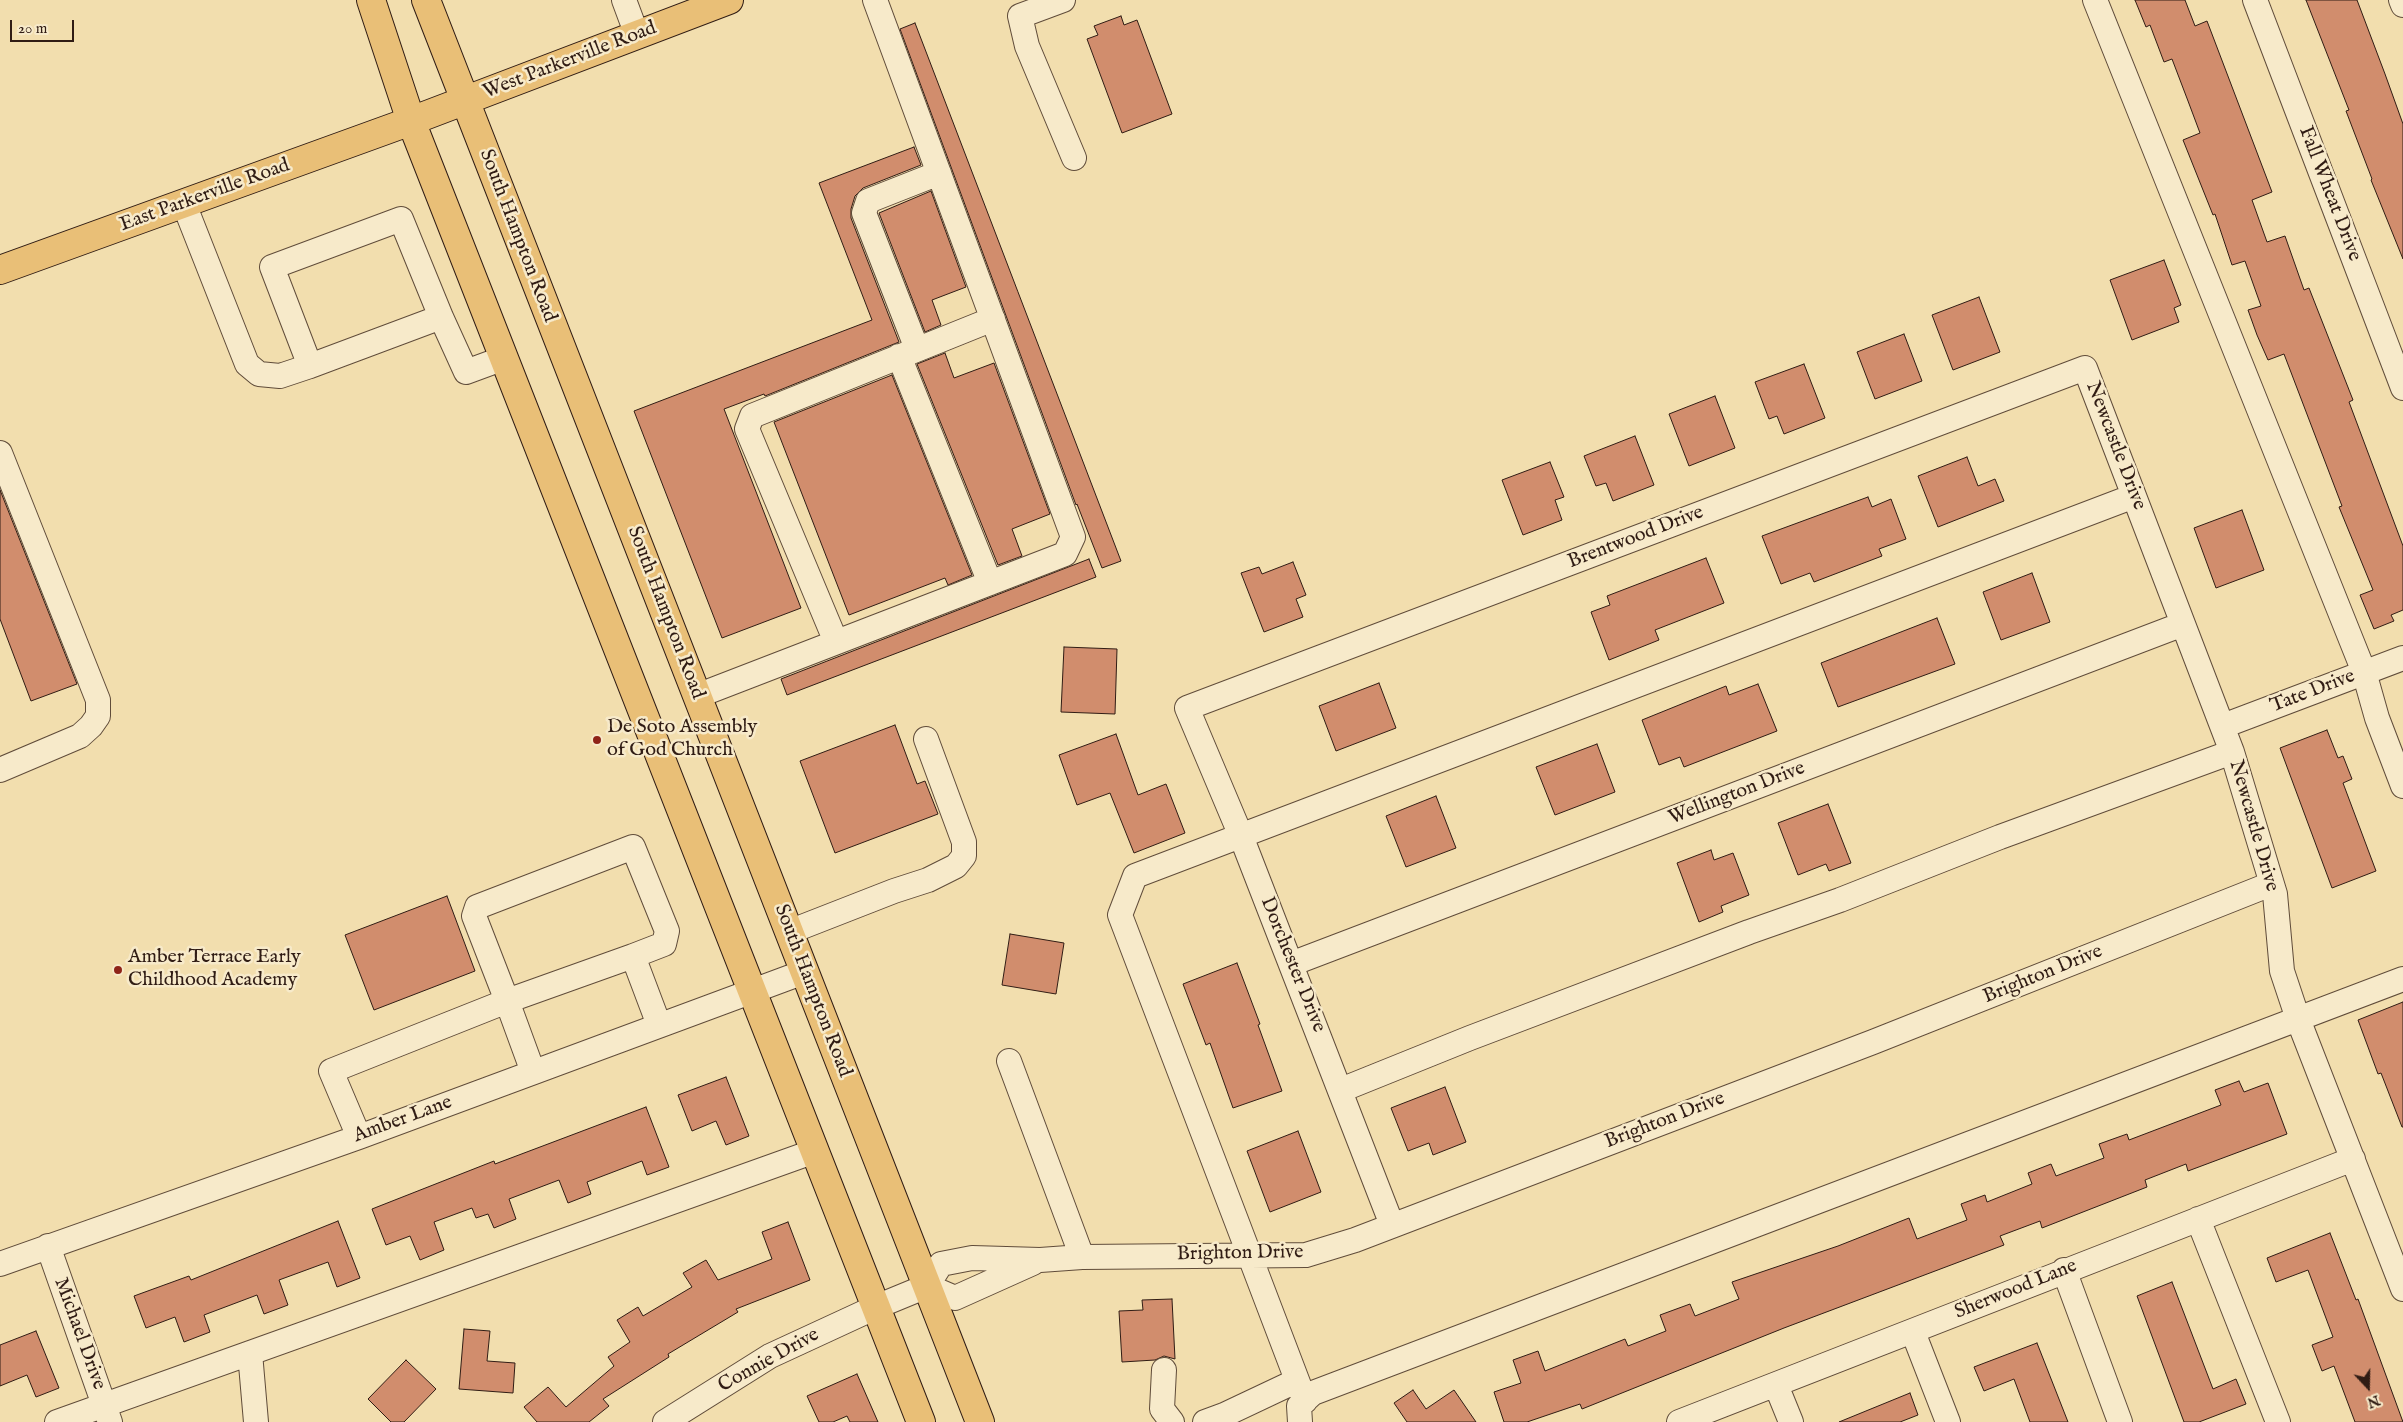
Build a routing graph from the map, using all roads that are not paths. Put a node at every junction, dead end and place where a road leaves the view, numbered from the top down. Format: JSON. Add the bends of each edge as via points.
{"nodes":[{"id":1,"x":370,"y":0,"type":"edge"},
{"id":2,"x":426,"y":0,"type":"edge"},
{"id":3,"x":624,"y":0,"type":"edge"},
{"id":4,"x":729,"y":0,"type":"edge"},
{"id":5,"x":875,"y":0,"type":"edge"},
{"id":6,"x":1063,"y":0,"type":"edge"},
{"id":7,"x":2094,"y":0,"type":"edge"},
{"id":8,"x":2255,"y":0,"type":"edge"},
{"id":9,"x":2401,"y":0,"type":"edge"},
{"id":10,"x":2403,"y":6,"type":"edge"},
{"id":11,"x":1016,"y":8,"type":"edge"},
{"id":12,"x":637,"y":35,"type":"junction"},
{"id":13,"x":464,"y":101,"type":"junction"},
{"id":14,"x":411,"y":121,"type":"junction"},
{"id":15,"x":1074,"y":158,"type":"dead end"},
{"id":16,"x":939,"y":173,"type":"junction"},
{"id":17,"x":184,"y":204,"type":"junction"},
{"id":18,"x":0,"y":270,"type":"edge"},
{"id":19,"x":441,"y":317,"type":"junction"},
{"id":20,"x":993,"y":319,"type":"junction"},
{"id":21,"x":908,"y":353,"type":"junction"},
{"id":22,"x":504,"y":358,"type":"junction"},
{"id":23,"x":310,"y":366,"type":"junction"},
{"id":24,"x":2086,"y":368,"type":"joint"},
{"id":25,"x":2403,"y":388,"type":"edge"},
{"id":26,"x":0,"y":453,"type":"edge"},
{"id":27,"x":2134,"y":496,"type":"junction"},
{"id":28,"x":990,"y":582,"type":"junction"},
{"id":29,"x":2183,"y":624,"type":"junction"},
{"id":30,"x":836,"y":642,"type":"junction"},
{"id":31,"x":2403,"y":658,"type":"edge"},
{"id":32,"x":2364,"y":672,"type":"junction"},
{"id":33,"x":697,"y":696,"type":"junction"},
{"id":34,"x":1187,"y":708,"type":"joint"},
{"id":35,"x":2223,"y":726,"type":"junction"},
{"id":36,"x":926,"y":739,"type":"dead end"},
{"id":37,"x":2232,"y":752,"type":"junction"},
{"id":38,"x":0,"y":770,"type":"edge"},
{"id":39,"x":2403,"y":786,"type":"edge"},
{"id":40,"x":1241,"y":836,"type":"junction"},
{"id":41,"x":2271,"y":884,"type":"junction"},
{"id":42,"x":789,"y":932,"type":"junction"},
{"id":43,"x":633,"y":956,"type":"junction"},
{"id":44,"x":1291,"y":964,"type":"junction"},
{"id":45,"x":804,"y":972,"type":"junction"},
{"id":46,"x":2403,"y":979,"type":"edge"},
{"id":47,"x":752,"y":991,"type":"junction"},
{"id":48,"x":507,"y":1001,"type":"junction"},
{"id":49,"x":2298,"y":1019,"type":"junction"},
{"id":50,"x":659,"y":1025,"type":"junction"},
{"id":51,"x":1009,"y":1060,"type":"dead end"},
{"id":52,"x":534,"y":1072,"type":"junction"},
{"id":53,"x":1341,"y":1090,"type":"junction"},
{"id":54,"x":359,"y":1137,"type":"junction"},
{"id":55,"x":815,"y":1151,"type":"junction"},
{"id":56,"x":2352,"y":1159,"type":"junction"},
{"id":57,"x":2198,"y":1219,"type":"junction"},
{"id":58,"x":1392,"y":1225,"type":"junction"},
{"id":59,"x":48,"y":1246,"type":"junction"},
{"id":60,"x":1250,"y":1255,"type":"junction"},
{"id":61,"x":1082,"y":1257,"type":"junction"},
{"id":62,"x":1040,"y":1260,"type":"junction"},
{"id":63,"x":0,"y":1264,"type":"edge"},
{"id":64,"x":2064,"y":1270,"type":"junction"},
{"id":65,"x":927,"y":1286,"type":"junction"},
{"id":66,"x":2403,"y":1289,"type":"edge"},
{"id":67,"x":876,"y":1307,"type":"junction"},
{"id":68,"x":1912,"y":1332,"type":"junction"},
{"id":69,"x":250,"y":1353,"type":"junction"},
{"id":70,"x":1164,"y":1370,"type":"dead end"},
{"id":71,"x":1776,"y":1385,"type":"junction"},
{"id":72,"x":1300,"y":1401,"type":"edge"},
{"id":73,"x":107,"y":1414,"type":"edge"},
{"id":74,"x":57,"y":1422,"type":"edge"},
{"id":75,"x":256,"y":1422,"type":"edge"},
{"id":76,"x":665,"y":1422,"type":"edge"},
{"id":77,"x":921,"y":1422,"type":"edge"},
{"id":78,"x":980,"y":1422,"type":"edge"},
{"id":79,"x":1172,"y":1422,"type":"edge"},
{"id":80,"x":1205,"y":1422,"type":"edge"},
{"id":81,"x":1679,"y":1422,"type":"edge"},
{"id":82,"x":1790,"y":1422,"type":"edge"},
{"id":83,"x":1948,"y":1422,"type":"edge"},
{"id":84,"x":2120,"y":1422,"type":"edge"},
{"id":85,"x":2278,"y":1422,"type":"edge"}],
"edges":[{"from":1,"to":14,"type":"main road"},
{"from":2,"to":13,"type":"main road","name":"South Hampton Road"},
{"from":3,"to":12,"type":"street"},
{"from":4,"to":12,"type":"main road","name":"West Parkerville Road"},
{"from":5,"to":16,"type":"street"},
{"from":6,"to":11,"type":"street"},
{"from":7,"to":32,"type":"street"},
{"from":8,"to":25,"type":"street","name":"Fall Wheat Drive"},
{"from":9,"to":10,"type":"street"},
{"from":11,"to":15,"type":"street","via":[[1027,46]]},
{"from":12,"to":13,"type":"main road","name":"West Parkerville Road"},
{"from":13,"to":14,"type":"main road","name":"West Parkerville Road"},
{"from":13,"to":33,"type":"main road","name":"South Hampton Road"},
{"from":14,"to":17,"type":"main road","name":"East Parkerville Road"},
{"from":14,"to":22,"type":"main road"},
{"from":16,"to":20,"type":"street"},
{"from":16,"to":21,"type":"street","via":[[868,201],[864,212]]},
{"from":17,"to":18,"type":"main road","name":"East Parkerville Road"},
{"from":17,"to":23,"type":"street","via":[[247,364],[259,374],[280,376]]},
{"from":19,"to":22,"type":"street","via":[[466,372]]},
{"from":19,"to":23,"type":"street"},
{"from":19,"to":23,"type":"street","via":[[401,219],[272,267]]},
{"from":20,"to":21,"type":"street"},
{"from":20,"to":28,"type":"street","via":[[1073,537],[1065,554]]},
{"from":21,"to":28,"type":"street"},
{"from":21,"to":30,"type":"street","via":[[752,416],[747,429]]},
{"from":22,"to":47,"type":"main road"},
{"from":24,"to":27,"type":"street","name":"Newcastle Drive"},
{"from":24,"to":34,"type":"street","name":"Brentwood Drive"},
{"from":26,"to":38,"type":"street","via":[[98,700],[98,716],[80,736]]},
{"from":27,"to":29,"type":"street","name":"Newcastle Drive"},
{"from":27,"to":40,"type":"street"},
{"from":28,"to":30,"type":"street"},
{"from":29,"to":35,"type":"street","name":"Newcastle Drive"},
{"from":29,"to":44,"type":"street","name":"Wellington Drive"},
{"from":30,"to":33,"type":"street"},
{"from":31,"to":32,"type":"street","name":"Tate Drive"},
{"from":32,"to":35,"type":"street","name":"Tate Drive"},
{"from":32,"to":39,"type":"street","via":[[2377,718]]},
{"from":33,"to":42,"type":"main road","name":"South Hampton Road"},
{"from":34,"to":40,"type":"street","name":"Dorchester Drive"},
{"from":35,"to":37,"type":"street","name":"Newcastle Drive"},
{"from":36,"to":42,"type":"street","via":[[964,842],[964,856],[956,866],[928,880]]},
{"from":37,"to":41,"type":"street","name":"Newcastle Drive"},
{"from":37,"to":53,"type":"street","via":[[1749,932]]},
{"from":40,"to":44,"type":"street","name":"Dorchester Drive"},
{"from":40,"to":60,"type":"street","via":[[1135,876],[1120,915]]},
{"from":41,"to":49,"type":"street","name":"Newcastle Drive","via":[[2275,894],[2282,971]]},
{"from":41,"to":58,"type":"street","name":"Brighton Drive","via":[[1874,1042]]},
{"from":42,"to":45,"type":"main road","name":"South Hampton Road"},
{"from":43,"to":48,"type":"street"},
{"from":43,"to":48,"type":"street","via":[[664,944],[667,931],[633,847],[477,907],[474,916]]},
{"from":43,"to":50,"type":"street"},
{"from":44,"to":53,"type":"street","name":"Dorchester Drive"},
{"from":45,"to":47,"type":"street","name":"Amber Lane"},
{"from":45,"to":65,"type":"main road","name":"South Hampton Road"},
{"from":46,"to":49,"type":"street"},
{"from":47,"to":50,"type":"street","name":"Amber Lane"},
{"from":47,"to":55,"type":"main road"},
{"from":48,"to":52,"type":"street"},
{"from":48,"to":54,"type":"street","via":[[331,1071]]},
{"from":49,"to":56,"type":"street","name":"Newcastle Drive"},
{"from":49,"to":72,"type":"street","via":[[1313,1393]]},
{"from":50,"to":52,"type":"street","name":"Amber Lane"},
{"from":51,"to":61,"type":"street"},
{"from":52,"to":54,"type":"street","name":"Amber Lane"},
{"from":53,"to":58,"type":"street","name":"Dorchester Drive"},
{"from":54,"to":59,"type":"street","name":"Amber Lane"},
{"from":55,"to":67,"type":"main road"},
{"from":55,"to":69,"type":"street"},
{"from":56,"to":57,"type":"street","name":"Sherwood Lane"},
{"from":56,"to":66,"type":"street","name":"Newcastle Drive"},
{"from":57,"to":64,"type":"street","name":"Sherwood Lane"},
{"from":57,"to":85,"type":"street"},
{"from":58,"to":60,"type":"street","name":"Brighton Drive","via":[[1306,1255]]},
{"from":59,"to":63,"type":"street","name":"Amber Lane"},
{"from":59,"to":73,"type":"street","name":"Michael Drive"},
{"from":60,"to":61,"type":"street","name":"Brighton Drive"},
{"from":60,"to":72,"type":"street"},
{"from":61,"to":62,"type":"street","name":"Brighton Drive"},
{"from":62,"to":65,"type":"street","name":"Brighton Drive","via":[[955,1298]]},
{"from":62,"to":65,"type":"street","name":"Brighton Drive","via":[[972,1258],[941,1264]]},
{"from":64,"to":68,"type":"street","name":"Sherwood Lane"},
{"from":64,"to":84,"type":"street"},
{"from":65,"to":67,"type":"street","name":"Connie Drive"},
{"from":65,"to":78,"type":"main road","name":"South Hampton Road"},
{"from":67,"to":76,"type":"street","name":"Connie Drive","via":[[770,1356]]},
{"from":67,"to":77,"type":"main road"},
{"from":68,"to":71,"type":"street","name":"Sherwood Lane"},
{"from":68,"to":83,"type":"street"},
{"from":69,"to":73,"type":"street"},
{"from":69,"to":75,"type":"street"},
{"from":70,"to":79,"type":"street","via":[[1162,1409]]},
{"from":71,"to":81,"type":"street","name":"Sherwood Lane"},
{"from":71,"to":82,"type":"street"},
{"from":72,"to":80,"type":"street","via":[[1224,1415]]},
{"from":73,"to":74,"type":"street"}]}
